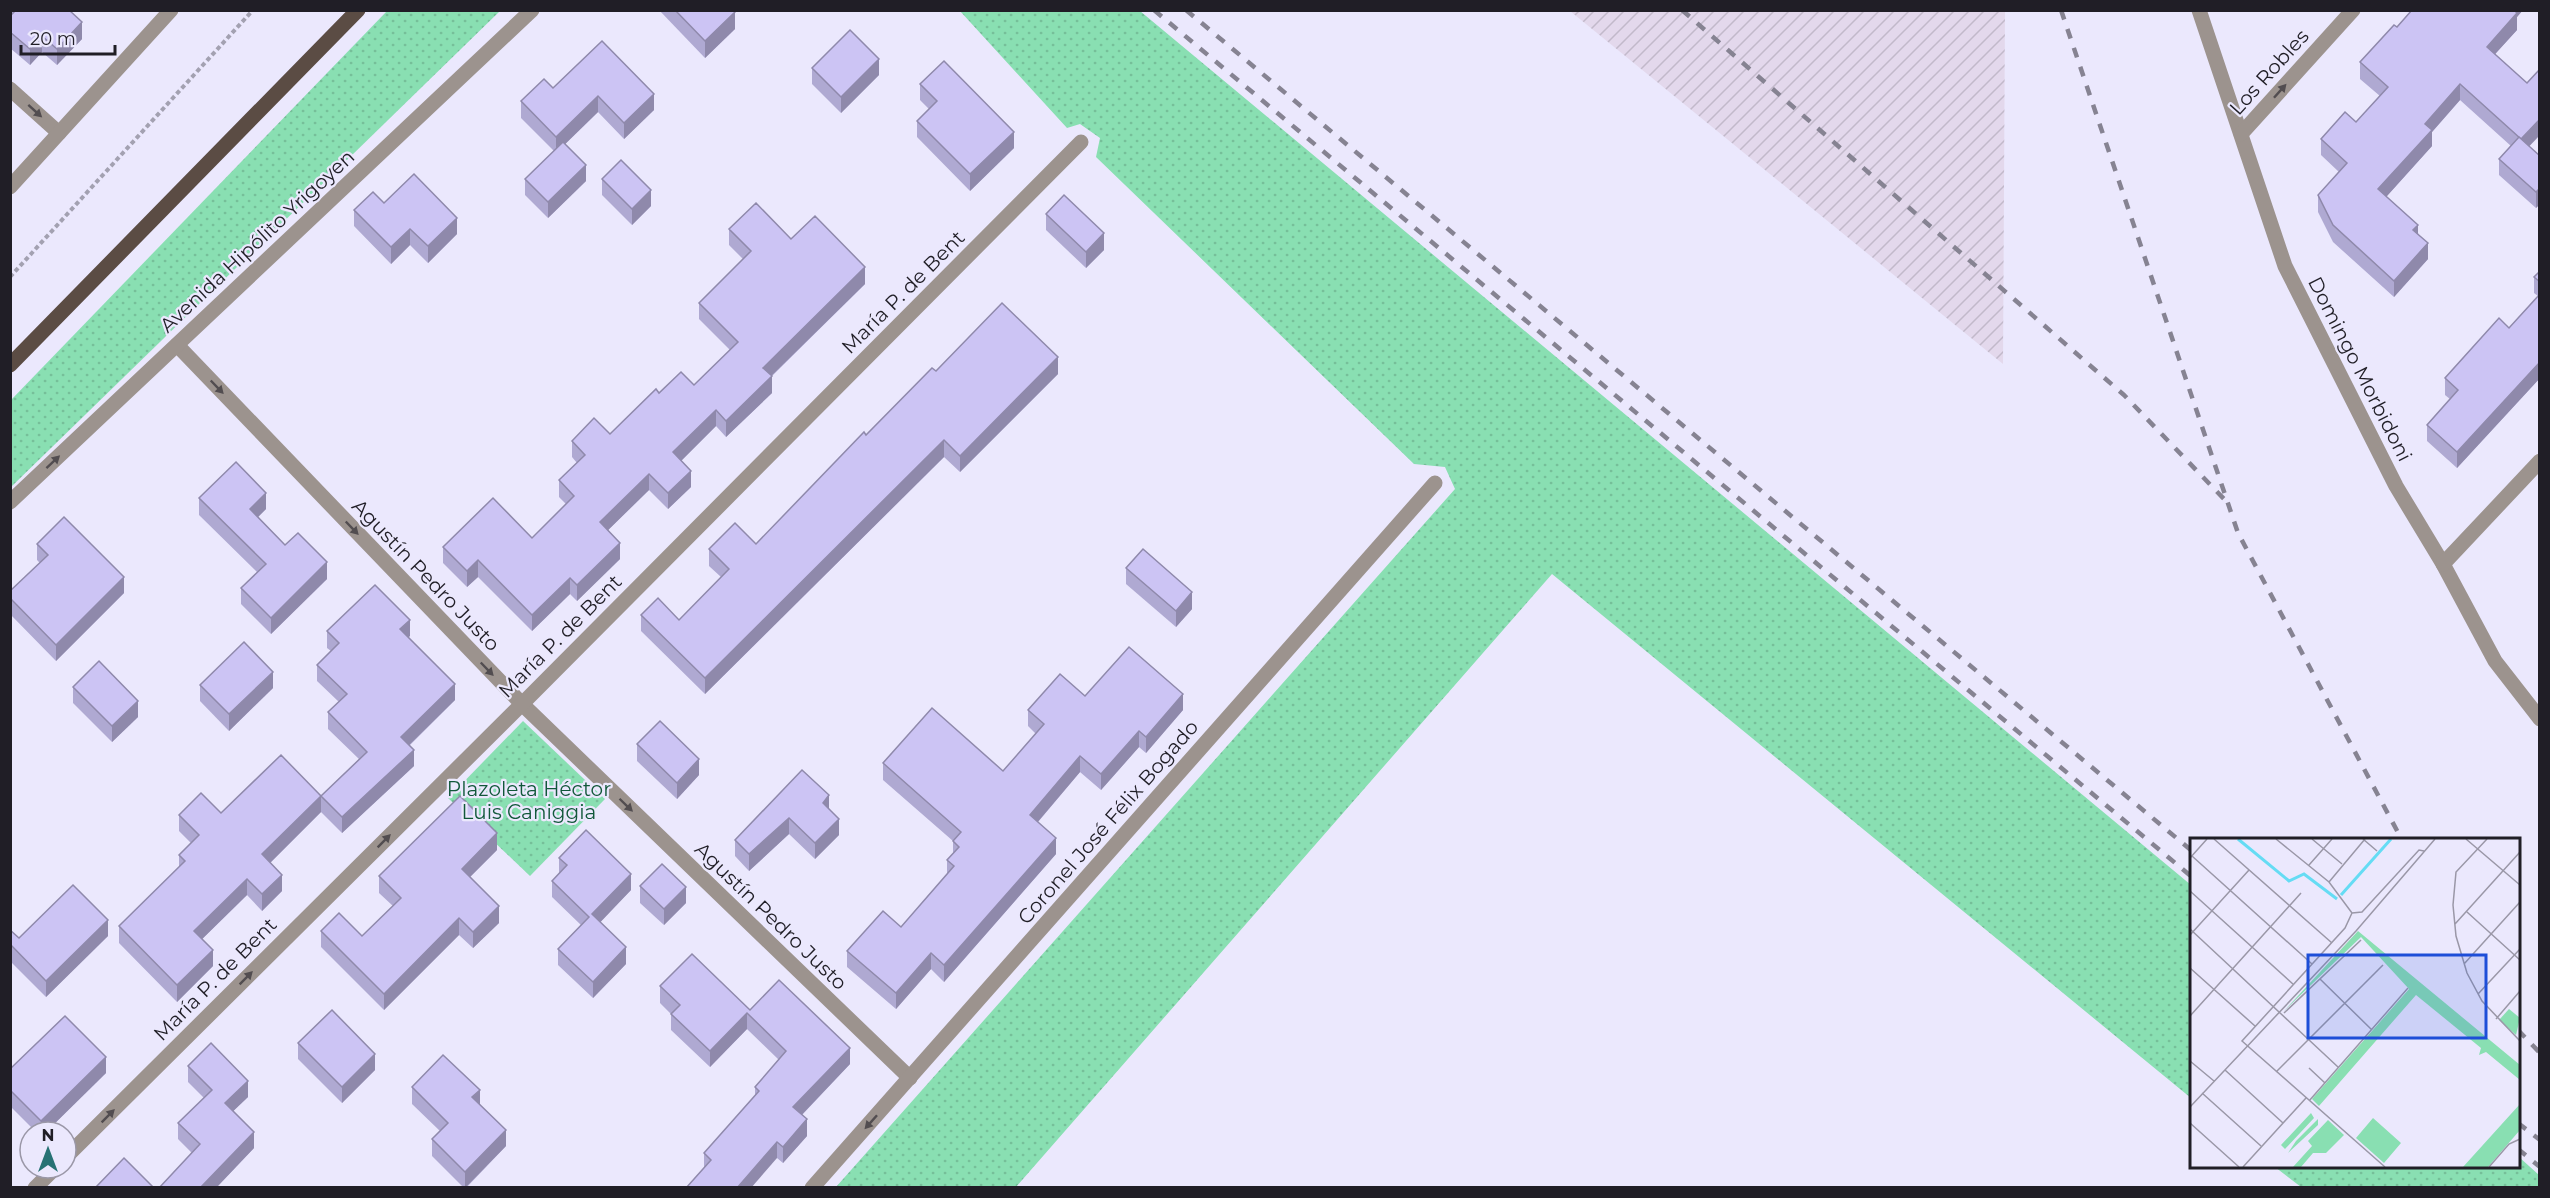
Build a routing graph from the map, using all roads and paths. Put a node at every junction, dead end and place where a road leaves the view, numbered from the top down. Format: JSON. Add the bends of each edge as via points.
{"nodes":[{"id":1,"x":171,"y":10,"type":"edge"},
{"id":2,"x":253,"y":10,"type":"edge"},
{"id":3,"x":358,"y":10,"type":"edge"},
{"id":4,"x":532,"y":10,"type":"edge"},
{"id":5,"x":2199,"y":10,"type":"edge"},
{"id":6,"x":2353,"y":10,"type":"edge"},
{"id":7,"x":10,"y":89,"type":"edge"},
{"id":8,"x":59,"y":133,"type":"junction"},
{"id":9,"x":2241,"y":134,"type":"junction"},
{"id":10,"x":1081,"y":142,"type":"dead end"},
{"id":11,"x":10,"y":187,"type":"edge"},
{"id":12,"x":10,"y":278,"type":"edge"},
{"id":13,"x":177,"y":345,"type":"junction"},
{"id":14,"x":10,"y":365,"type":"edge"},
{"id":15,"x":2540,"y":461,"type":"edge"},
{"id":16,"x":1435,"y":483,"type":"dead end"},
{"id":17,"x":10,"y":502,"type":"edge"},
{"id":18,"x":2443,"y":564,"type":"junction"},
{"id":19,"x":522,"y":704,"type":"junction"},
{"id":20,"x":2540,"y":719,"type":"edge"},
{"id":21,"x":910,"y":1078,"type":"junction"},
{"id":22,"x":78,"y":1145,"type":"edge"},
{"id":23,"x":812,"y":1188,"type":"edge"}],
"edges":[{"from":1,"to":8,"type":"street"},
{"from":2,"to":12,"type":"path"},
{"from":3,"to":14,"type":"main road"},
{"from":4,"to":13,"type":"street","name":"Avenida Hipólito Yrigoyen"},
{"from":5,"to":9,"type":"street","name":"Domingo Morbidoni"},
{"from":9,"to":6,"type":"street","name":"Los Robles","one_way":true},
{"from":7,"to":8,"type":"street","one_way":true},
{"from":8,"to":11,"type":"street"},
{"from":9,"to":18,"type":"street","name":"Domingo Morbidoni","via":[[2285,266],[2396,486]]},
{"from":10,"to":19,"type":"street","name":"María P. de Bent"},
{"from":17,"to":13,"type":"street","name":"Avenida Hipólito Yrigoyen","one_way":true},
{"from":13,"to":19,"type":"street","name":"Agustín Pedro Justo","one_way":true},
{"from":15,"to":18,"type":"street"},
{"from":16,"to":21,"type":"street","name":"Coronel José Félix Bogado"},
{"from":18,"to":20,"type":"street","name":"Domingo Morbidoni","via":[[2495,661]]},
{"from":19,"to":21,"type":"street","name":"Agustín Pedro Justo","one_way":true},
{"from":22,"to":19,"type":"street","name":"María P. de Bent","one_way":true},
{"from":21,"to":23,"type":"street","name":"Coronel José Félix Bogado","one_way":true}]}
